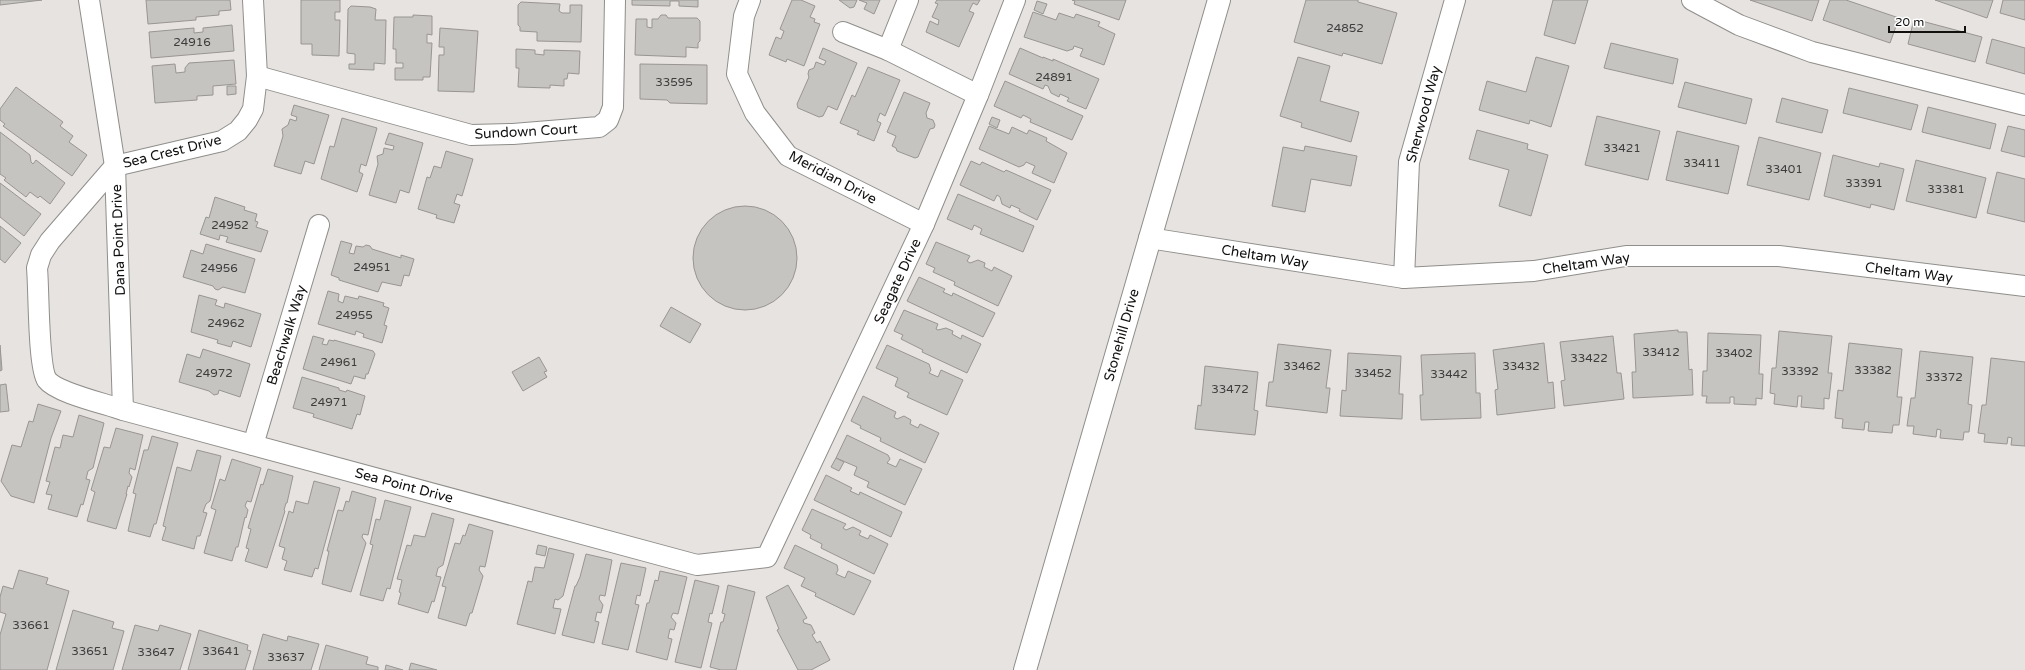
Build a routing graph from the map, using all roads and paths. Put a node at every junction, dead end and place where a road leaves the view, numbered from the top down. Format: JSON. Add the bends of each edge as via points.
{"nodes":[{"id":1,"x":89,"y":0,"type":"edge"},
{"id":2,"x":253,"y":0,"type":"edge"},
{"id":3,"x":615,"y":0,"type":"edge"},
{"id":4,"x":750,"y":0,"type":"edge"},
{"id":5,"x":908,"y":0,"type":"edge"},
{"id":6,"x":1015,"y":0,"type":"edge"},
{"id":7,"x":1219,"y":0,"type":"edge"},
{"id":8,"x":1455,"y":0,"type":"edge"},
{"id":9,"x":1692,"y":0,"type":"edge"},
{"id":10,"x":843,"y":32,"type":"dead end"},
{"id":11,"x":888,"y":50,"type":"junction"},
{"id":12,"x":257,"y":76,"type":"junction"},
{"id":13,"x":978,"y":95,"type":"junction"},
{"id":14,"x":2025,"y":105,"type":"edge"},
{"id":15,"x":115,"y":166,"type":"junction"},
{"id":16,"x":924,"y":224,"type":"junction"},
{"id":17,"x":319,"y":226,"type":"dead end"},
{"id":18,"x":1149,"y":238,"type":"junction"},
{"id":19,"x":1404,"y":278,"type":"junction"},
{"id":20,"x":2025,"y":286,"type":"edge"},
{"id":21,"x":47,"y":380,"type":"joint"},
{"id":22,"x":123,"y":410,"type":"junction"},
{"id":23,"x":253,"y":445,"type":"junction"},
{"id":24,"x":767,"y":557,"type":"joint"},
{"id":25,"x":1025,"y":670,"type":"edge"}],
"edges":[{"from":1,"to":15,"type":"street","name":"Dana Point Drive"},
{"from":2,"to":12,"type":"street","name":"Sea Crest Drive"},
{"from":3,"to":12,"type":"street","name":"Sundown Court","via":[[613,107],[608,120],[599,128],[471,135]]},
{"from":4,"to":16,"type":"street","name":"Meridian Drive","via":[[744,16],[737,74],[755,113],[788,156]]},
{"from":5,"to":11,"type":"street"},
{"from":6,"to":13,"type":"street","name":"Seagate Drive"},
{"from":7,"to":18,"type":"main road","name":"Stonehill Drive"},
{"from":8,"to":19,"type":"street","name":"Sherwood Way","via":[[1409,162]]},
{"from":9,"to":14,"type":"street","via":[[1739,25],[1812,52]]},
{"from":10,"to":11,"type":"street"},
{"from":11,"to":13,"type":"street"},
{"from":12,"to":15,"type":"street","name":"Sea Crest Drive","via":[[253,109],[238,131],[222,141]]},
{"from":13,"to":16,"type":"street","name":"Seagate Drive"},
{"from":15,"to":21,"type":"street","name":"Sea Crest Drive","via":[[55,235],[38,261],[42,362]]},
{"from":15,"to":22,"type":"street","name":"Dana Point Drive"},
{"from":16,"to":24,"type":"street","name":"Seagate Drive"},
{"from":17,"to":23,"type":"street","name":"Beachwalk Way"},
{"from":18,"to":19,"type":"street","name":"Cheltam Way"},
{"from":18,"to":25,"type":"main road","name":"Stonehill Drive"},
{"from":19,"to":20,"type":"street","name":"Cheltam Way","via":[[1534,271],[1626,256],[1779,256]]},
{"from":21,"to":22,"type":"street","name":"Sea Point Drive","via":[[61,390]]},
{"from":22,"to":23,"type":"street","name":"Sea Point Drive"},
{"from":23,"to":24,"type":"street","name":"Sea Point Drive","via":[[697,564]]}]}
